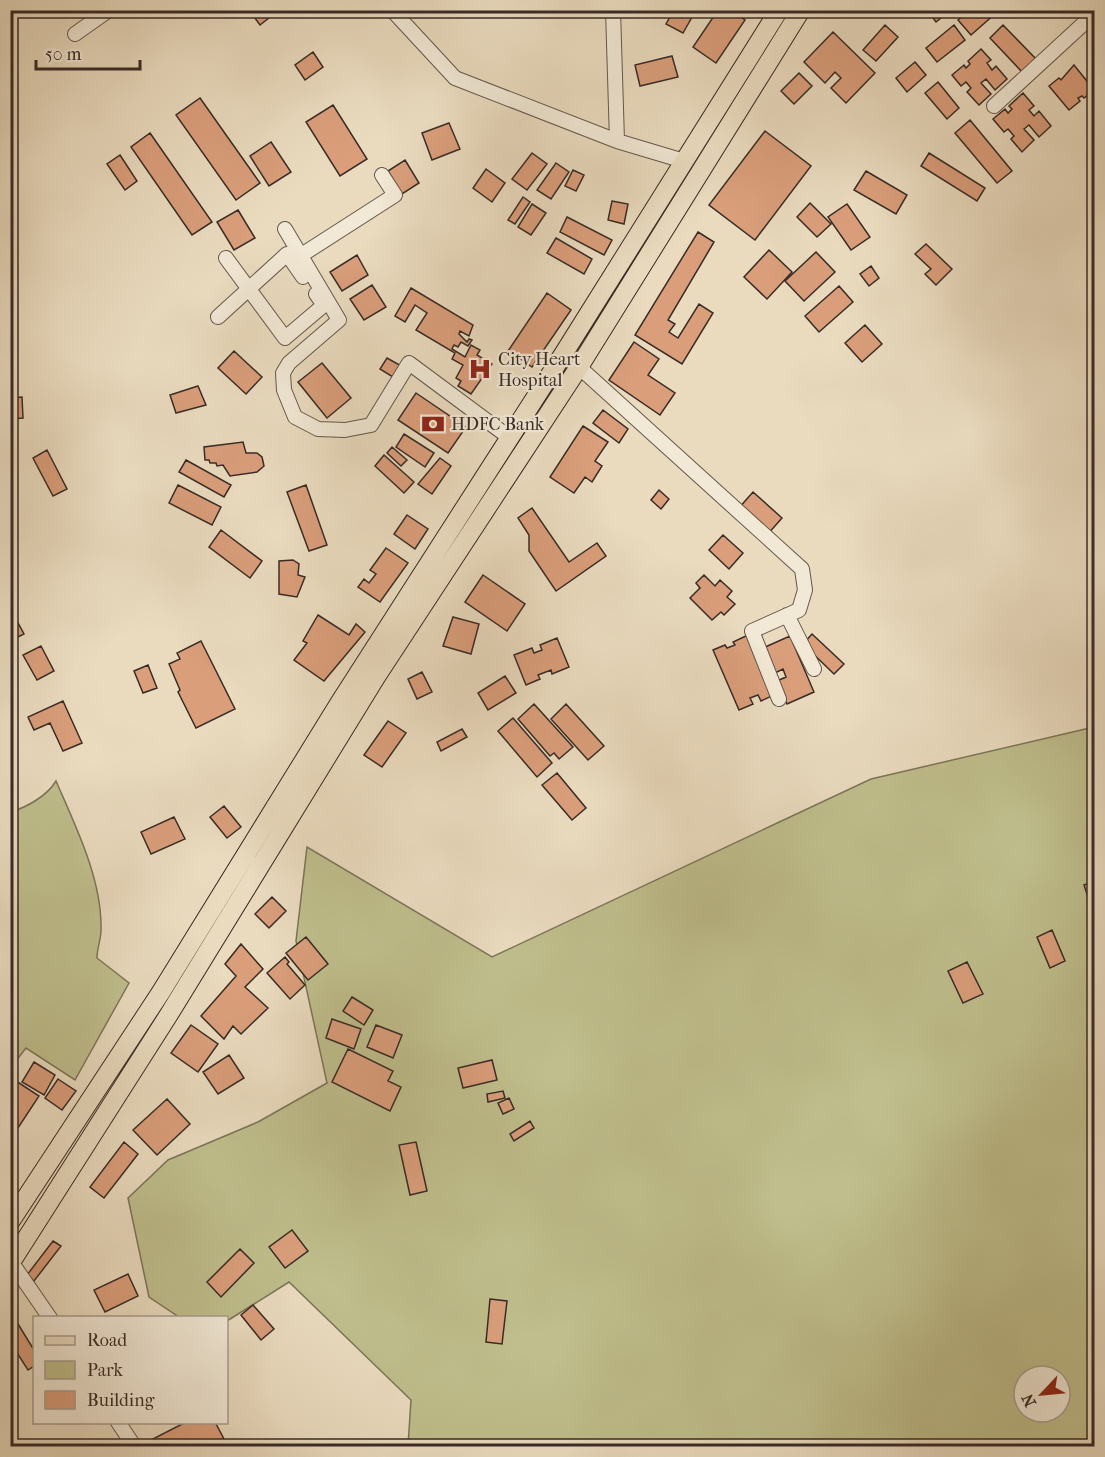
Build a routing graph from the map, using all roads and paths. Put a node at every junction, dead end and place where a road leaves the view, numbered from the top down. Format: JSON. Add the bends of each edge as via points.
{"nodes":[{"id":1,"x":109,"y":10,"type":"edge"},
{"id":2,"x":392,"y":10,"type":"edge"},
{"id":3,"x":613,"y":10,"type":"edge"},
{"id":4,"x":779,"y":10,"type":"edge"},
{"id":5,"x":801,"y":10,"type":"edge"},
{"id":6,"x":1095,"y":14,"type":"edge"},
{"id":7,"x":75,"y":34,"type":"dead end"},
{"id":8,"x":994,"y":106,"type":"dead end"},
{"id":9,"x":617,"y":141,"type":"junction"},
{"id":10,"x":684,"y":161,"type":"junction"},
{"id":11,"x":382,"y":175,"type":"dead end"},
{"id":12,"x":672,"y":180,"type":"junction"},
{"id":13,"x":690,"y":191,"type":"junction"},
{"id":14,"x":285,"y":229,"type":"dead end"},
{"id":15,"x":300,"y":256,"type":"junction"},
{"id":16,"x":226,"y":258,"type":"dead end"},
{"id":17,"x":249,"y":289,"type":"junction"},
{"id":18,"x":218,"y":317,"type":"dead end"},
{"id":19,"x":285,"y":338,"type":"junction"},
{"id":20,"x":298,"y":355,"type":"junction"},
{"id":21,"x":579,"y":367,"type":"junction"},
{"id":22,"x":510,"y":438,"type":"junction"},
{"id":23,"x":787,"y":615,"type":"junction"},
{"id":24,"x":814,"y":669,"type":"dead end"},
{"id":25,"x":779,"y":699,"type":"dead end"},
{"id":26,"x":10,"y":1222,"type":"edge"},
{"id":27,"x":11,"y":1262,"type":"edge"},
{"id":28,"x":49,"y":1316,"type":"edge"},
{"id":29,"x":119,"y":1424,"type":"edge"},
{"id":30,"x":134,"y":1446,"type":"edge"}],
"edges":[{"from":1,"to":7,"type":"street"},
{"from":2,"to":9,"type":"street","via":[[455,78]]},
{"from":3,"to":9,"type":"street"},
{"from":4,"to":10,"type":"main road"},
{"from":5,"to":13,"type":"main road"},
{"from":6,"to":8,"type":"street"},
{"from":9,"to":10,"type":"street"},
{"from":10,"to":12,"type":"main road"},
{"from":11,"to":15,"type":"street","via":[[394,195]]},
{"from":12,"to":13,"type":"main road"},
{"from":12,"to":22,"type":"main road"},
{"from":13,"to":21,"type":"main road"},
{"from":14,"to":15,"type":"street"},
{"from":15,"to":20,"type":"street","via":[[339,320]]},
{"from":16,"to":17,"type":"street"},
{"from":17,"to":18,"type":"street"},
{"from":17,"to":19,"type":"street"},
{"from":17,"to":19,"type":"street","via":[[287,254],[324,305]]},
{"from":19,"to":20,"type":"street"},
{"from":20,"to":22,"type":"street","via":[[283,373],[284,390],[295,417],[305,424],[318,429],[345,430],[371,425],[409,363]]},
{"from":21,"to":23,"type":"street","via":[[802,569],[805,590],[799,610]]},
{"from":21,"to":27,"type":"main road","via":[[376,677]]},
{"from":22,"to":26,"type":"main road","via":[[340,702],[161,992]]},
{"from":23,"to":24,"type":"street"},
{"from":23,"to":25,"type":"street","via":[[752,631]]},
{"from":27,"to":28,"type":"street"},
{"from":29,"to":30,"type":"street"}]}
